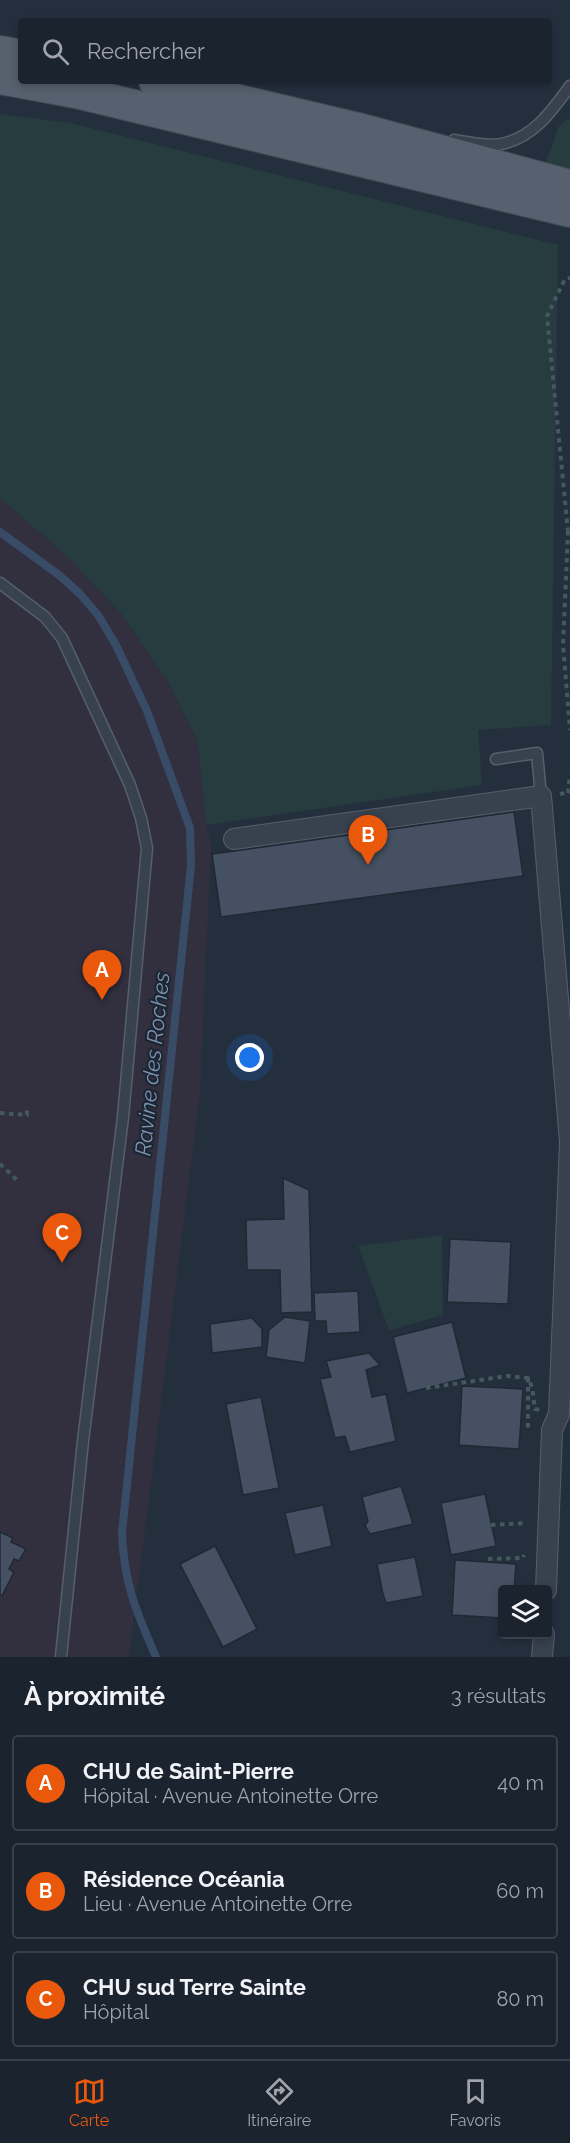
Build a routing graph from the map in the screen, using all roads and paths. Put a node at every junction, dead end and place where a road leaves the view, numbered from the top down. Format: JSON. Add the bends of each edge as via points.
{"nodes":[{"id":1,"x":0,"y":52,"type":"edge"},
{"id":2,"x":18,"y":55,"type":"edge"},
{"id":3,"x":0,"y":78,"type":"edge"},
{"id":4,"x":18,"y":81,"type":"edge"},
{"id":5,"x":33,"y":84,"type":"edge"},
{"id":6,"x":168,"y":84,"type":"edge"},
{"id":7,"x":570,"y":86,"type":"edge"},
{"id":8,"x":358,"y":129,"type":"junction"},
{"id":9,"x":570,"y":186,"type":"edge"},
{"id":10,"x":570,"y":211,"type":"edge"},
{"id":11,"x":570,"y":278,"type":"edge"},
{"id":12,"x":569,"y":532,"type":"edge"},
{"id":13,"x":0,"y":583,"type":"edge"},
{"id":14,"x":570,"y":730,"type":"edge"},
{"id":15,"x":496,"y":759,"type":"dead end"},
{"id":16,"x":570,"y":775,"type":"edge"},
{"id":17,"x":568,"y":793,"type":"dead end"},
{"id":18,"x":541,"y":796,"type":"junction"},
{"id":19,"x":234,"y":839,"type":"dead end"},
{"id":20,"x":27,"y":1106,"type":"dead end"},
{"id":21,"x":0,"y":1113,"type":"edge"},
{"id":22,"x":0,"y":1164,"type":"edge"},
{"id":23,"x":17,"y":1180,"type":"dead end"},
{"id":24,"x":528,"y":1377,"type":"junction"},
{"id":25,"x":426,"y":1388,"type":"dead end"},
{"id":26,"x":559,"y":1414,"type":"junction"},
{"id":27,"x":528,"y":1437,"type":"dead end"},
{"id":28,"x":526,"y":1513,"type":"dead end"},
{"id":29,"x":491,"y":1525,"type":"dead end"},
{"id":30,"x":524,"y":1547,"type":"dead end"},
{"id":31,"x":488,"y":1559,"type":"dead end"},
{"id":32,"x":546,"y":1585,"type":"edge"},
{"id":33,"x":544,"y":1639,"type":"edge"},
{"id":34,"x":61,"y":1657,"type":"edge"},
{"id":35,"x":543,"y":1657,"type":"edge"}],
"edges":[{"from":1,"to":2,"type":"main road"},
{"from":3,"to":4,"type":"main road"},
{"from":5,"to":10,"type":"main road"},
{"from":6,"to":8,"type":"main road"},
{"from":7,"to":8,"type":"lane","via":[[555,108],[526,136],[500,144]]},
{"from":8,"to":9,"type":"main road"},
{"from":11,"to":12,"type":"path","via":[[565,279],[547,316]]},
{"from":12,"to":14,"type":"path","via":[[563,644]]},
{"from":13,"to":34,"type":"lane","via":[[45,617],[62,638],[130,785],[147,848],[123,1117]]},
{"from":15,"to":18,"type":"lane","via":[[537,753]]},
{"from":16,"to":17,"type":"path"},
{"from":18,"to":19,"type":"street"},
{"from":18,"to":26,"type":"street","via":[[570,1142]]},
{"from":20,"to":21,"type":"path","via":[[27,1115]]},
{"from":22,"to":23,"type":"path"},
{"from":24,"to":25,"type":"path","via":[[507,1376]]},
{"from":24,"to":26,"type":"path","via":[[535,1409]]},
{"from":24,"to":27,"type":"path"},
{"from":26,"to":32,"type":"street","via":[[552,1430]]},
{"from":28,"to":29,"type":"path","via":[[525,1523]]},
{"from":30,"to":31,"type":"path","via":[[523,1558]]},
{"from":33,"to":35,"type":"street"}]}
